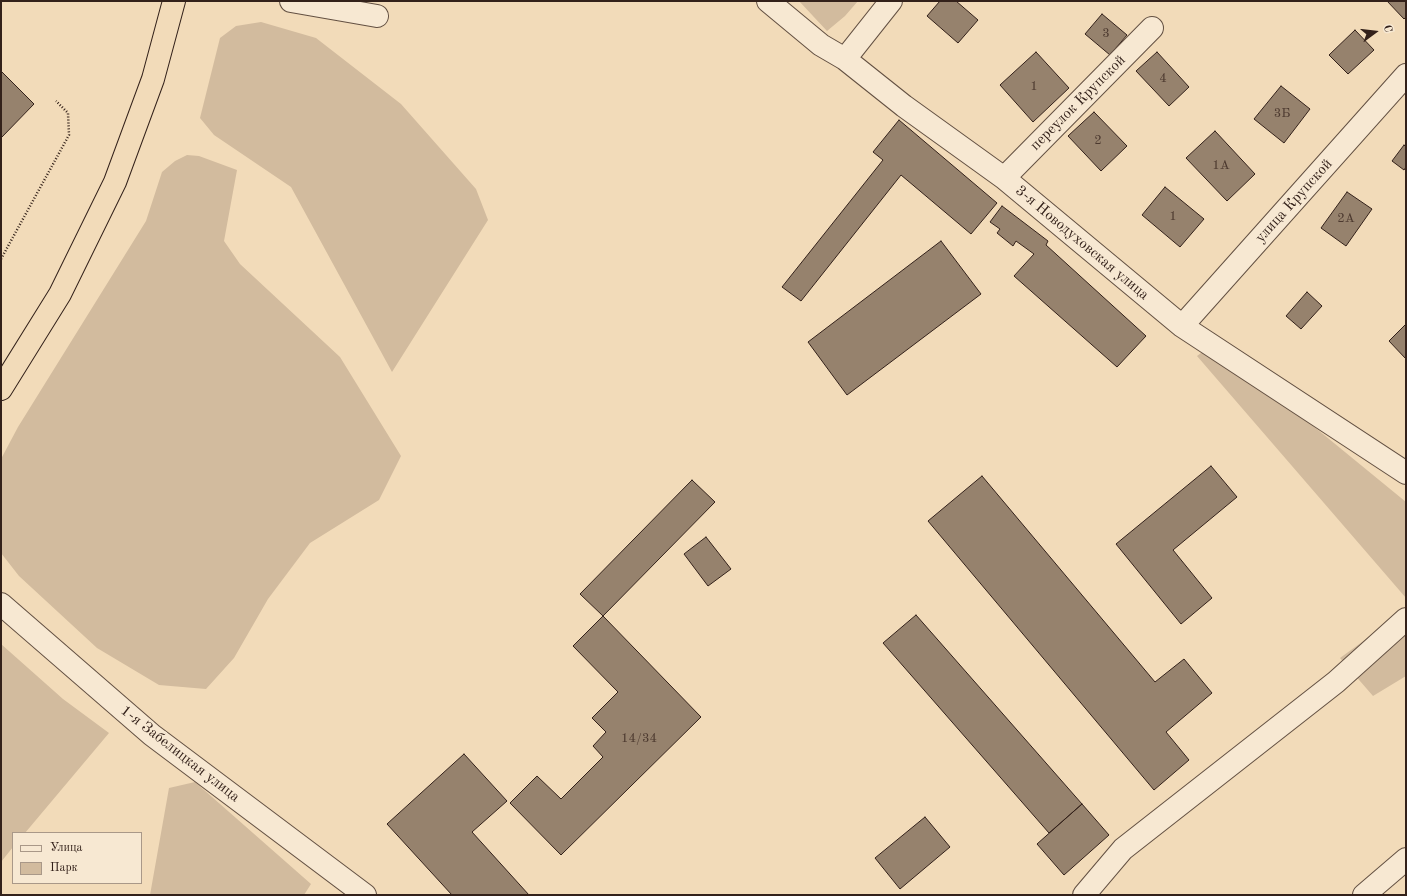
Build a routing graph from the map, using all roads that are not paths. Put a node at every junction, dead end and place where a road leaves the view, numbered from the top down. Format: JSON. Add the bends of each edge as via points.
{"nodes":[{"id":1,"x":174,"y":1,"type":"edge"},
{"id":2,"x":291,"y":1,"type":"edge"},
{"id":3,"x":768,"y":1,"type":"edge"},
{"id":4,"x":891,"y":1,"type":"edge"},
{"id":5,"x":377,"y":16,"type":"dead end"},
{"id":6,"x":1152,"y":28,"type":"dead end"},
{"id":7,"x":845,"y":59,"type":"junction"},
{"id":8,"x":1406,"y":75,"type":"edge"},
{"id":9,"x":1004,"y":178,"type":"junction"},
{"id":10,"x":1182,"y":326,"type":"junction"},
{"id":11,"x":1,"y":389,"type":"edge"},
{"id":12,"x":1406,"y":473,"type":"edge"},
{"id":13,"x":1,"y":604,"type":"edge"},
{"id":14,"x":1406,"y":619,"type":"edge"},
{"id":15,"x":1406,"y":859,"type":"edge"},
{"id":16,"x":365,"y":895,"type":"edge"},
{"id":17,"x":1084,"y":895,"type":"edge"},
{"id":18,"x":1364,"y":895,"type":"edge"}],
"edges":[{"from":1,"to":11,"type":"highway","via":[[153,80],[115,182],[60,294]]},
{"from":2,"to":5,"type":"street"},
{"from":3,"to":7,"type":"street","name":"3-я Новодуховская улица","via":[[820,45]]},
{"from":4,"to":7,"type":"street"},
{"from":6,"to":9,"type":"street","name":"переулок Крупской"},
{"from":7,"to":9,"type":"street","name":"3-я Новодуховская улица","via":[[904,106]]},
{"from":8,"to":10,"type":"street","name":"улица Крупской"},
{"from":9,"to":10,"type":"street","name":"3-я Новодуховская улица"},
{"from":10,"to":12,"type":"street","name":"3-я Новодуховская улица"},
{"from":13,"to":16,"type":"street","name":"1-я Забелицкая улица","via":[[152,735]]},
{"from":14,"to":17,"type":"street","via":[[1336,682],[1123,849]]},
{"from":15,"to":18,"type":"street"}]}
